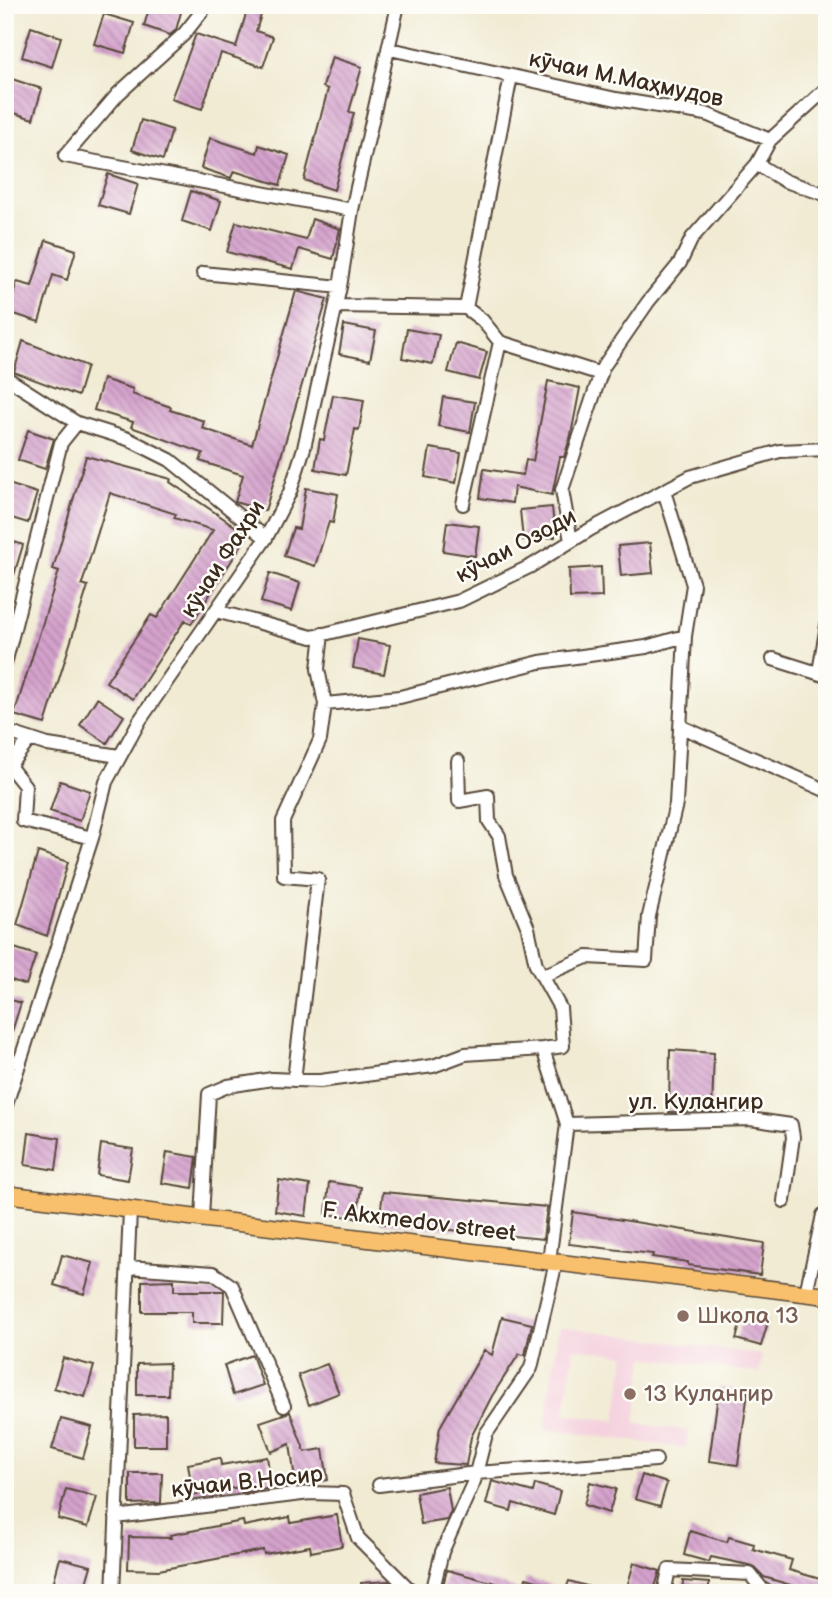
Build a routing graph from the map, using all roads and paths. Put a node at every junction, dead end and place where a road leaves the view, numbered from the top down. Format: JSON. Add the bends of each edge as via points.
{"nodes":[{"id":1,"x":207,"y":5,"type":"edge"},
{"id":2,"x":398,"y":5,"type":"edge"},
{"id":3,"x":390,"y":49,"type":"junction"},
{"id":4,"x":511,"y":76,"type":"junction"},
{"id":5,"x":827,"y":88,"type":"edge"},
{"id":6,"x":770,"y":139,"type":"junction"},
{"id":7,"x":757,"y":164,"type":"junction"},
{"id":8,"x":827,"y":195,"type":"edge"},
{"id":9,"x":352,"y":210,"type":"junction"},
{"id":10,"x":203,"y":273,"type":"dead end"},
{"id":11,"x":340,"y":287,"type":"junction"},
{"id":12,"x":336,"y":306,"type":"junction"},
{"id":13,"x":466,"y":309,"type":"junction"},
{"id":14,"x":499,"y":342,"type":"junction"},
{"id":15,"x":601,"y":374,"type":"junction"},
{"id":16,"x":5,"y":377,"type":"edge"},
{"id":17,"x":77,"y":423,"type":"junction"},
{"id":18,"x":827,"y":449,"type":"edge"},
{"id":19,"x":664,"y":491,"type":"junction"},
{"id":20,"x":463,"y":505,"type":"dead end"},
{"id":21,"x":267,"y":538,"type":"junction"},
{"id":22,"x":570,"y":541,"type":"junction"},
{"id":23,"x":216,"y":611,"type":"junction"},
{"id":24,"x":827,"y":625,"type":"edge"},
{"id":25,"x":322,"y":634,"type":"junction"},
{"id":26,"x":685,"y":636,"type":"junction"},
{"id":27,"x":773,"y":659,"type":"dead end"},
{"id":28,"x":5,"y":664,"type":"edge"},
{"id":29,"x":823,"y":674,"type":"edge"},
{"id":30,"x":326,"y":704,"type":"junction"},
{"id":31,"x":682,"y":727,"type":"junction"},
{"id":32,"x":5,"y":731,"type":"edge"},
{"id":33,"x":30,"y":739,"type":"junction"},
{"id":34,"x":119,"y":756,"type":"junction"},
{"id":35,"x":458,"y":761,"type":"dead end"},
{"id":36,"x":7,"y":769,"type":"edge"},
{"id":37,"x":827,"y":791,"type":"edge"},
{"id":38,"x":92,"y":838,"type":"junction"},
{"id":39,"x":542,"y":976,"type":"junction"},
{"id":40,"x":543,"y":1049,"type":"junction"},
{"id":41,"x":5,"y":1059,"type":"edge"},
{"id":42,"x":20,"y":1063,"type":"junction"},
{"id":43,"x":295,"y":1080,"type":"junction"},
{"id":44,"x":5,"y":1108,"type":"edge"},
{"id":45,"x":567,"y":1124,"type":"junction"},
{"id":46,"x":5,"y":1194,"type":"edge"},
{"id":47,"x":784,"y":1201,"type":"dead end"},
{"id":48,"x":130,"y":1210,"type":"junction"},
{"id":49,"x":823,"y":1215,"type":"dead end"},
{"id":50,"x":202,"y":1217,"type":"junction"},
{"id":51,"x":552,"y":1261,"type":"junction"},
{"id":52,"x":128,"y":1267,"type":"junction"},
{"id":53,"x":806,"y":1293,"type":"junction"},
{"id":54,"x":827,"y":1296,"type":"edge"},
{"id":55,"x":284,"y":1406,"type":"dead end"},
{"id":56,"x":656,"y":1460,"type":"dead end"},
{"id":57,"x":476,"y":1473,"type":"junction"},
{"id":58,"x":379,"y":1485,"type":"dead end"},
{"id":59,"x":117,"y":1517,"type":"junction"},
{"id":60,"x":113,"y":1593,"type":"edge"},
{"id":61,"x":413,"y":1593,"type":"edge"},
{"id":62,"x":432,"y":1593,"type":"edge"},
{"id":63,"x":664,"y":1593,"type":"edge"},
{"id":64,"x":772,"y":1593,"type":"edge"}],
"edges":[{"from":1,"to":9,"type":"street","via":[[184,34],[118,93],[65,156]]},
{"from":2,"to":3,"type":"street","name":"кӯчаи Фахри"},
{"from":3,"to":4,"type":"street","name":"кӯчаи М.Маҳмудов"},
{"from":3,"to":9,"type":"street","name":"кӯчаи Фахри"},
{"from":4,"to":6,"type":"street","name":"кӯчаи М.Маҳмудов","via":[[706,114]]},
{"from":4,"to":13,"type":"street","name":"кӯчаи М.Маҳмудов"},
{"from":5,"to":6,"type":"street"},
{"from":6,"to":7,"type":"street"},
{"from":7,"to":8,"type":"street","via":[[785,181]]},
{"from":7,"to":15,"type":"street","via":[[692,238],[680,263]]},
{"from":9,"to":11,"type":"street","name":"кӯчаи Фахри"},
{"from":10,"to":11,"type":"street"},
{"from":11,"to":12,"type":"street","name":"кӯчаи Фахри"},
{"from":12,"to":13,"type":"street"},
{"from":12,"to":21,"type":"street","name":"кӯчаи Фахри","via":[[304,448],[290,492]]},
{"from":13,"to":14,"type":"street","via":[[482,320]]},
{"from":14,"to":15,"type":"street"},
{"from":14,"to":20,"type":"street"},
{"from":15,"to":22,"type":"street","via":[[562,490]]},
{"from":16,"to":17,"type":"street"},
{"from":17,"to":21,"type":"street","via":[[128,439],[170,460]]},
{"from":17,"to":28,"type":"street","via":[[61,443]]},
{"from":18,"to":19,"type":"street","name":"кӯчаи Озоди","via":[[780,451],[690,477]]},
{"from":19,"to":22,"type":"street","name":"кӯчаи Озоди"},
{"from":19,"to":26,"type":"street","via":[[694,584]]},
{"from":21,"to":23,"type":"street","name":"кӯчаи Фахри"},
{"from":22,"to":25,"type":"street","name":"кӯчаи Озоди","via":[[459,601]]},
{"from":23,"to":25,"type":"street","name":"кӯчаи Озоди","via":[[313,637]]},
{"from":23,"to":34,"type":"street","name":"кӯчаи Фахри"},
{"from":24,"to":29,"type":"street"},
{"from":25,"to":30,"type":"street","via":[[318,669]]},
{"from":26,"to":30,"type":"street","via":[[646,648],[540,662],[400,697]]},
{"from":26,"to":31,"type":"street"},
{"from":27,"to":29,"type":"street"},
{"from":30,"to":43,"type":"street","via":[[320,740],[283,821],[284,876],[318,878]]},
{"from":31,"to":37,"type":"street"},
{"from":31,"to":39,"type":"street","via":[[677,804],[649,916],[646,960],[587,957]]},
{"from":32,"to":33,"type":"street"},
{"from":33,"to":34,"type":"street"},
{"from":33,"to":36,"type":"street"},
{"from":34,"to":38,"type":"street","name":"кӯчаи Фахри","via":[[106,782]]},
{"from":35,"to":39,"type":"street","via":[[458,801],[488,796],[489,821],[499,836],[506,875]]},
{"from":36,"to":38,"type":"street","via":[[25,786],[23,821]]},
{"from":38,"to":42,"type":"street","name":"кӯчаи Фахри"},
{"from":39,"to":40,"type":"street","via":[[561,1008],[563,1046]]},
{"from":40,"to":43,"type":"street","via":[[465,1054],[433,1066],[320,1081]]},
{"from":40,"to":45,"type":"street"},
{"from":41,"to":42,"type":"street"},
{"from":42,"to":44,"type":"street","name":"кӯчаи Фахри"},
{"from":43,"to":50,"type":"street","via":[[228,1086],[209,1094]]},
{"from":45,"to":47,"type":"street","name":"ул. Кулангир","via":[[750,1119],[791,1125]]},
{"from":45,"to":51,"type":"street"},
{"from":46,"to":48,"type":"main road","name":"F. Akxmedov street"},
{"from":48,"to":50,"type":"main road","name":"F. Akxmedov street"},
{"from":48,"to":52,"type":"street"},
{"from":49,"to":53,"type":"street"},
{"from":50,"to":51,"type":"main road","name":"F. Akxmedov street"},
{"from":51,"to":53,"type":"main road","name":"F. Akxmedov street"},
{"from":51,"to":57,"type":"street","via":[[531,1368],[486,1434]]},
{"from":52,"to":55,"type":"street","via":[[213,1273],[232,1286]]},
{"from":52,"to":59,"type":"street"},
{"from":53,"to":54,"type":"main road","name":"F. Akxmedov street"},
{"from":56,"to":57,"type":"street"},
{"from":57,"to":58,"type":"street"},
{"from":57,"to":62,"type":"street","via":[[442,1552]]},
{"from":59,"to":60,"type":"street"},
{"from":59,"to":61,"type":"street","name":"кӯчаи В.Носир","via":[[310,1493],[343,1494],[358,1538]]},
{"from":63,"to":64,"type":"street","via":[[668,1570],[750,1574],[762,1589]]}]}
